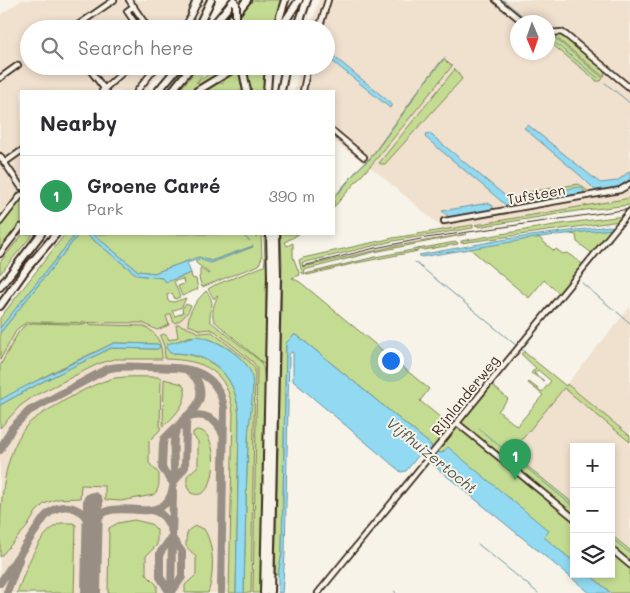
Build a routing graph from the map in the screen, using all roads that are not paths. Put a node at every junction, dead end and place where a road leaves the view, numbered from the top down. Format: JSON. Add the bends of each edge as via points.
{"nodes":[{"id":1,"x":114,"y":0,"type":"edge"},
{"id":2,"x":130,"y":0,"type":"edge"},
{"id":3,"x":197,"y":0,"type":"edge"},
{"id":4,"x":211,"y":0,"type":"edge"},
{"id":5,"x":235,"y":0,"type":"edge"},
{"id":6,"x":247,"y":0,"type":"edge"},
{"id":7,"x":285,"y":0,"type":"edge"},
{"id":8,"x":300,"y":0,"type":"edge"},
{"id":9,"x":306,"y":0,"type":"edge"},
{"id":10,"x":328,"y":0,"type":"edge"},
{"id":11,"x":496,"y":0,"type":"edge"},
{"id":12,"x":134,"y":6,"type":"junction"},
{"id":13,"x":514,"y":15,"type":"edge"},
{"id":14,"x":85,"y":20,"type":"edge"},
{"id":15,"x":133,"y":20,"type":"edge"},
{"id":16,"x":143,"y":20,"type":"edge"},
{"id":17,"x":187,"y":20,"type":"edge"},
{"id":18,"x":201,"y":20,"type":"edge"},
{"id":19,"x":218,"y":20,"type":"edge"},
{"id":20,"x":230,"y":20,"type":"edge"},
{"id":21,"x":236,"y":20,"type":"edge"},
{"id":22,"x":280,"y":20,"type":"edge"},
{"id":23,"x":285,"y":20,"type":"edge"},
{"id":24,"x":300,"y":20,"type":"edge"},
{"id":25,"x":322,"y":20,"type":"edge"},
{"id":26,"x":555,"y":32,"type":"edge"},
{"id":27,"x":18,"y":65,"type":"dead end"},
{"id":28,"x":92,"y":75,"type":"edge"},
{"id":29,"x":121,"y":75,"type":"edge"},
{"id":30,"x":148,"y":75,"type":"edge"},
{"id":31,"x":168,"y":75,"type":"edge"},
{"id":32,"x":172,"y":75,"type":"edge"},
{"id":33,"x":185,"y":75,"type":"edge"},
{"id":34,"x":226,"y":75,"type":"edge"},
{"id":35,"x":243,"y":75,"type":"edge"},
{"id":36,"x":268,"y":75,"type":"edge"},
{"id":37,"x":284,"y":75,"type":"edge"},
{"id":38,"x":306,"y":75,"type":"edge"},
{"id":39,"x":0,"y":78,"type":"edge"},
{"id":40,"x":630,"y":88,"type":"edge"},
{"id":41,"x":103,"y":90,"type":"edge"},
{"id":42,"x":105,"y":90,"type":"edge"},
{"id":43,"x":136,"y":90,"type":"edge"},
{"id":44,"x":158,"y":90,"type":"edge"},
{"id":45,"x":158,"y":90,"type":"edge"},
{"id":46,"x":173,"y":90,"type":"edge"},
{"id":47,"x":199,"y":90,"type":"edge"},
{"id":48,"x":247,"y":90,"type":"edge"},
{"id":49,"x":267,"y":90,"type":"edge"},
{"id":50,"x":281,"y":90,"type":"edge"},
{"id":51,"x":302,"y":90,"type":"edge"},
{"id":52,"x":335,"y":133,"type":"edge"},
{"id":53,"x":20,"y":152,"type":"edge"},
{"id":54,"x":0,"y":156,"type":"edge"},
{"id":55,"x":364,"y":157,"type":"dead end"},
{"id":56,"x":4,"y":162,"type":"junction"},
{"id":57,"x":630,"y":184,"type":"edge"},
{"id":58,"x":20,"y":186,"type":"edge"},
{"id":59,"x":20,"y":196,"type":"edge"},
{"id":60,"x":630,"y":211,"type":"edge"},
{"id":61,"x":0,"y":221,"type":"edge"},
{"id":62,"x":444,"y":221,"type":"dead end"},
{"id":63,"x":20,"y":228,"type":"edge"},
{"id":64,"x":20,"y":233,"type":"edge"},
{"id":65,"x":40,"y":235,"type":"edge"},
{"id":66,"x":55,"y":235,"type":"edge"},
{"id":67,"x":268,"y":235,"type":"edge"},
{"id":68,"x":276,"y":235,"type":"edge"},
{"id":69,"x":0,"y":255,"type":"edge"},
{"id":70,"x":0,"y":287,"type":"edge"},
{"id":71,"x":0,"y":306,"type":"edge"},
{"id":72,"x":457,"y":423,"type":"junction"},
{"id":73,"x":570,"y":515,"type":"edge"},
{"id":74,"x":615,"y":552,"type":"edge"},
{"id":75,"x":630,"y":565,"type":"edge"},
{"id":76,"x":264,"y":593,"type":"edge"},
{"id":77,"x":270,"y":593,"type":"edge"},
{"id":78,"x":318,"y":593,"type":"edge"}],
"edges":[{"from":1,"to":14,"type":"street"},
{"from":2,"to":12,"type":"street"},
{"from":3,"to":17,"type":"street"},
{"from":4,"to":18,"type":"highway"},
{"from":5,"to":19,"type":"highway"},
{"from":5,"to":21,"type":"highway","bridge":true},
{"from":6,"to":20,"type":"highway"},
{"from":7,"to":22,"type":"highway"},
{"from":8,"to":23,"type":"highway"},
{"from":9,"to":24,"type":"highway"},
{"from":10,"to":25,"type":"street"},
{"from":11,"to":13,"type":"street"},
{"from":12,"to":15,"type":"street","via":[[127,11]]},
{"from":12,"to":16,"type":"street"},
{"from":26,"to":40,"type":"street","via":[[566,35]]},
{"from":27,"to":39,"type":"street"},
{"from":28,"to":41,"type":"street"},
{"from":29,"to":42,"type":"street"},
{"from":30,"to":43,"type":"street"},
{"from":31,"to":44,"type":"highway"},
{"from":32,"to":45,"type":"highway"},
{"from":33,"to":46,"type":"highway"},
{"from":34,"to":47,"type":"highway"},
{"from":35,"to":48,"type":"highway"},
{"from":36,"to":49,"type":"highway"},
{"from":37,"to":50,"type":"highway"},
{"from":38,"to":51,"type":"street"},
{"from":52,"to":55,"type":"street"},
{"from":53,"to":56,"type":"street"},
{"from":54,"to":56,"type":"street"},
{"from":56,"to":58,"type":"street"},
{"from":57,"to":62,"type":"street","name":"Tufsteen","via":[[620,190]]},
{"from":59,"to":61,"type":"street"},
{"from":60,"to":72,"type":"street","name":"Rijnlanderweg"},
{"from":63,"to":69,"type":"street"},
{"from":64,"to":69,"type":"street"},
{"from":65,"to":70,"type":"highway"},
{"from":66,"to":71,"type":"highway"},
{"from":67,"to":76,"type":"highway"},
{"from":68,"to":77,"type":"highway"},
{"from":72,"to":73,"type":"street"},
{"from":72,"to":78,"type":"street","name":"Rijnlanderweg"},
{"from":74,"to":75,"type":"street"}]}
